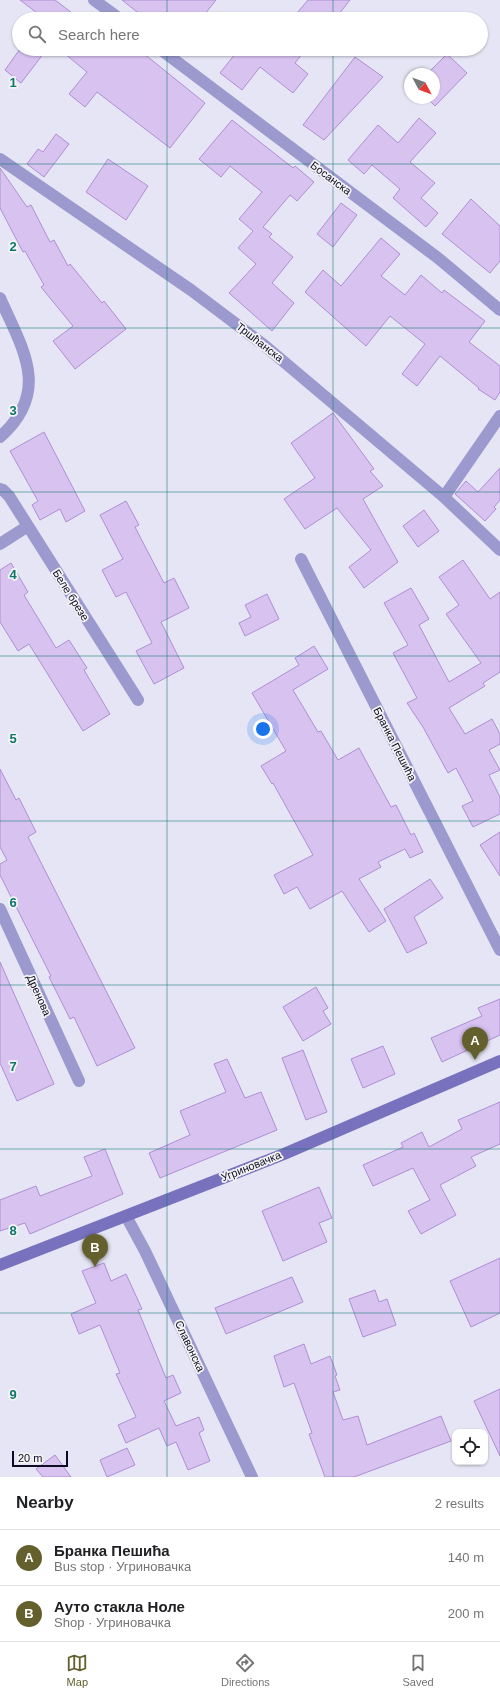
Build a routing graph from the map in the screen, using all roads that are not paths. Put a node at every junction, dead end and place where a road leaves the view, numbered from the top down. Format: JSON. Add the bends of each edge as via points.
{"nodes":[{"id":1,"x":94,"y":0,"type":"edge"},
{"id":2,"x":110,"y":12,"type":"edge"},
{"id":3,"x":169,"y":56,"type":"edge"},
{"id":4,"x":0,"y":159,"type":"edge"},
{"id":5,"x":0,"y":298,"type":"edge"},
{"id":6,"x":500,"y":310,"type":"edge"},
{"id":7,"x":500,"y":416,"type":"edge"},
{"id":8,"x":0,"y":437,"type":"edge"},
{"id":9,"x":2,"y":490,"type":"edge"},
{"id":10,"x":444,"y":497,"type":"junction"},
{"id":11,"x":28,"y":526,"type":"junction"},
{"id":12,"x":0,"y":544,"type":"edge"},
{"id":13,"x":500,"y":550,"type":"edge"},
{"id":14,"x":301,"y":559,"type":"dead end"},
{"id":15,"x":138,"y":700,"type":"dead end"},
{"id":16,"x":0,"y":909,"type":"edge"},
{"id":17,"x":500,"y":950,"type":"edge"},
{"id":18,"x":500,"y":1061,"type":"edge"},
{"id":19,"x":78,"y":1081,"type":"dead end"},
{"id":20,"x":126,"y":1216,"type":"junction"},
{"id":21,"x":0,"y":1265,"type":"edge"},
{"id":22,"x":252,"y":1477,"type":"edge"}],
"edges":[{"from":1,"to":2,"type":"street"},
{"from":3,"to":6,"type":"street","name":"Босанска","via":[[438,258]]},
{"from":4,"to":10,"type":"street","name":"Тршћанска","via":[[191,290],[264,344]]},
{"from":5,"to":8,"type":"street","via":[[27,359],[29,372],[29,391],[22,408]]},
{"from":7,"to":10,"type":"street"},
{"from":9,"to":11,"type":"street","name":"Беле брезе","via":[[9,496]]},
{"from":10,"to":13,"type":"street","name":"Тршћанска"},
{"from":11,"to":12,"type":"street"},
{"from":11,"to":15,"type":"street","name":"Беле брезе"},
{"from":14,"to":17,"type":"street","name":"Бранка Пешића"},
{"from":16,"to":19,"type":"street","name":"Дренова"},
{"from":18,"to":20,"type":"main road","name":"Угриновачка","via":[[284,1154]]},
{"from":20,"to":21,"type":"main road","name":"Угриновачка"},
{"from":20,"to":22,"type":"street","name":"Славонска"}]}
